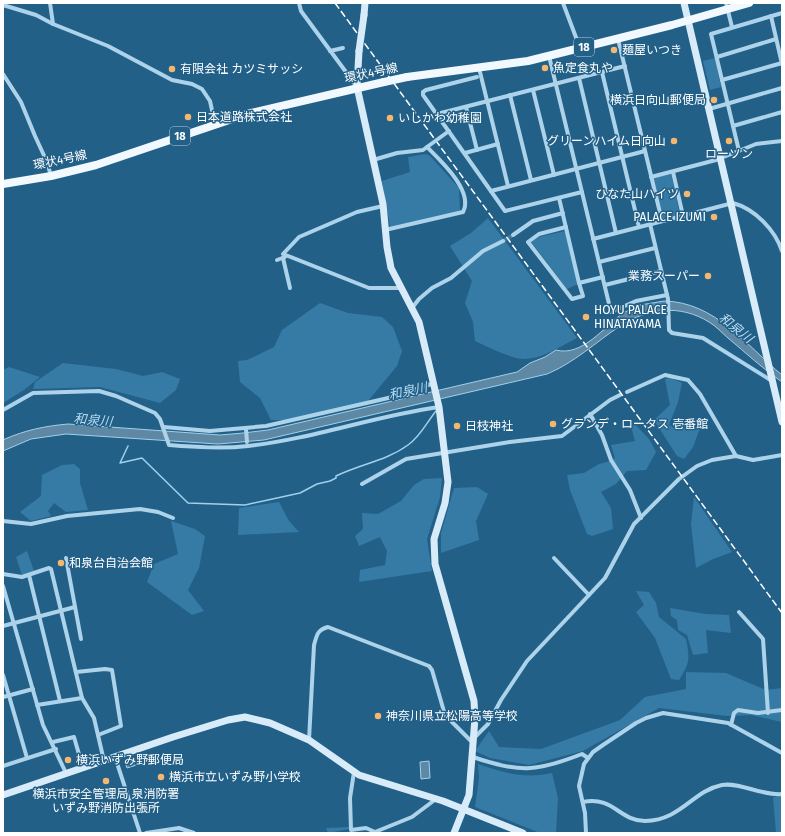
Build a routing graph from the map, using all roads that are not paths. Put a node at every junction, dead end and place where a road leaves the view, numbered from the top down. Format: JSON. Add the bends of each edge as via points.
{"nodes":[{"id":1,"x":50,"y":3,"type":"edge"},
{"id":2,"x":299,"y":3,"type":"edge"},
{"id":3,"x":365,"y":3,"type":"edge"},
{"id":4,"x":563,"y":3,"type":"edge"},
{"id":5,"x":684,"y":3,"type":"edge"},
{"id":6,"x":749,"y":3,"type":"edge"},
{"id":7,"x":3,"y":5,"type":"edge"},
{"id":8,"x":727,"y":6,"type":"edge"},
{"id":9,"x":782,"y":13,"type":"edge"},
{"id":10,"x":770,"y":16,"type":"junction"},
{"id":11,"x":688,"y":20,"type":"junction"},
{"id":12,"x":53,"y":24,"type":"junction"},
{"id":13,"x":732,"y":27,"type":"junction"},
{"id":14,"x":618,"y":39,"type":"junction"},
{"id":15,"x":776,"y":39,"type":"junction"},
{"id":16,"x":343,"y":48,"type":"dead end"},
{"id":17,"x":580,"y":48,"type":"junction"},
{"id":18,"x":330,"y":51,"type":"junction"},
{"id":19,"x":549,"y":56,"type":"junction"},
{"id":20,"x":716,"y":57,"type":"junction"},
{"id":21,"x":782,"y":63,"type":"edge"},
{"id":22,"x":625,"y":66,"type":"junction"},
{"id":23,"x":479,"y":68,"type":"junction"},
{"id":24,"x":602,"y":72,"type":"junction"},
{"id":25,"x":3,"y":74,"type":"edge"},
{"id":26,"x":477,"y":77,"type":"dead end"},
{"id":27,"x":579,"y":78,"type":"junction"},
{"id":28,"x":722,"y":80,"type":"junction"},
{"id":29,"x":556,"y":84,"type":"junction"},
{"id":30,"x":357,"y":87,"type":"junction"},
{"id":31,"x":782,"y":88,"type":"edge"},
{"id":32,"x":533,"y":90,"type":"junction"},
{"id":33,"x":510,"y":95,"type":"junction"},
{"id":34,"x":487,"y":101,"type":"junction"},
{"id":35,"x":728,"y":104,"type":"junction"},
{"id":36,"x":466,"y":107,"type":"junction"},
{"id":37,"x":709,"y":109,"type":"junction"},
{"id":38,"x":782,"y":112,"type":"edge"},
{"id":39,"x":437,"y":114,"type":"junction"},
{"id":40,"x":215,"y":124,"type":"junction"},
{"id":41,"x":734,"y":126,"type":"junction"},
{"id":42,"x":449,"y":131,"type":"junction"},
{"id":43,"x":782,"y":141,"type":"edge"},
{"id":44,"x":498,"y":144,"type":"junction"},
{"id":45,"x":428,"y":147,"type":"junction"},
{"id":46,"x":477,"y":150,"type":"junction"},
{"id":47,"x":645,"y":151,"type":"junction"},
{"id":48,"x":739,"y":151,"type":"junction"},
{"id":49,"x":465,"y":153,"type":"junction"},
{"id":50,"x":622,"y":157,"type":"junction"},
{"id":51,"x":719,"y":158,"type":"junction"},
{"id":52,"x":373,"y":160,"type":"junction"},
{"id":53,"x":599,"y":163,"type":"junction"},
{"id":54,"x":576,"y":169,"type":"junction"},
{"id":55,"x":673,"y":172,"type":"junction"},
{"id":56,"x":554,"y":175,"type":"junction"},
{"id":57,"x":51,"y":176,"type":"junction"},
{"id":58,"x":651,"y":177,"type":"junction"},
{"id":59,"x":531,"y":180,"type":"junction"},
{"id":60,"x":3,"y":184,"type":"edge"},
{"id":61,"x":508,"y":186,"type":"junction"},
{"id":62,"x":491,"y":190,"type":"junction"},
{"id":63,"x":582,"y":192,"type":"junction"},
{"id":64,"x":559,"y":198,"type":"junction"},
{"id":65,"x":730,"y":204,"type":"junction"},
{"id":66,"x":383,"y":206,"type":"junction"},
{"id":67,"x":563,"y":214,"type":"junction"},
{"id":68,"x":683,"y":216,"type":"junction"},
{"id":69,"x":662,"y":221,"type":"junction"},
{"id":70,"x":650,"y":224,"type":"junction"},
{"id":71,"x":566,"y":227,"type":"junction"},
{"id":72,"x":639,"y":227,"type":"junction"},
{"id":73,"x":385,"y":230,"type":"junction"},
{"id":74,"x":616,"y":233,"type":"junction"},
{"id":75,"x":513,"y":235,"type":"tunnel mouth"},
{"id":76,"x":593,"y":239,"type":"junction"},
{"id":77,"x":503,"y":241,"type":"tunnel mouth"},
{"id":78,"x":655,"y":248,"type":"junction"},
{"id":79,"x":782,"y":251,"type":"edge"},
{"id":80,"x":284,"y":257,"type":"junction"},
{"id":81,"x":277,"y":260,"type":"dead end"},
{"id":82,"x":599,"y":262,"type":"junction"},
{"id":83,"x":661,"y":271,"type":"junction"},
{"id":84,"x":602,"y":277,"type":"junction"},
{"id":85,"x":579,"y":283,"type":"junction"},
{"id":86,"x":604,"y":285,"type":"junction"},
{"id":87,"x":290,"y":288,"type":"dead end"},
{"id":88,"x":402,"y":288,"type":"junction"},
{"id":89,"x":668,"y":298,"type":"junction"},
{"id":90,"x":412,"y":308,"type":"junction"},
{"id":91,"x":771,"y":378,"type":"junction"},
{"id":92,"x":434,"y":386,"type":"junction"},
{"id":93,"x":627,"y":392,"type":"dead end"},
{"id":94,"x":620,"y":395,"type":"dead end"},
{"id":95,"x":438,"y":404,"type":"junction"},
{"id":96,"x":3,"y":410,"type":"edge"},
{"id":97,"x":590,"y":414,"type":"junction"},
{"id":98,"x":782,"y":422,"type":"edge"},
{"id":99,"x":165,"y":430,"type":"junction"},
{"id":100,"x":246,"y":431,"type":"junction"},
{"id":101,"x":247,"y":442,"type":"dead end"},
{"id":102,"x":444,"y":452,"type":"junction"},
{"id":103,"x":782,"y":455,"type":"edge"},
{"id":104,"x":736,"y":456,"type":"junction"},
{"id":105,"x":362,"y":484,"type":"dead end"},
{"id":106,"x":173,"y":518,"type":"dead end"},
{"id":107,"x":641,"y":518,"type":"junction"},
{"id":108,"x":3,"y":521,"type":"edge"},
{"id":109,"x":66,"y":558,"type":"dead end"},
{"id":110,"x":554,"y":558,"type":"dead end"},
{"id":111,"x":3,"y":574,"type":"edge"},
{"id":112,"x":29,"y":575,"type":"junction"},
{"id":113,"x":3,"y":586,"type":"edge"},
{"id":114,"x":589,"y":595,"type":"junction"},
{"id":115,"x":75,"y":607,"type":"junction"},
{"id":116,"x":62,"y":610,"type":"junction"},
{"id":117,"x":739,"y":612,"type":"dead end"},
{"id":118,"x":39,"y":616,"type":"junction"},
{"id":119,"x":13,"y":624,"type":"junction"},
{"id":120,"x":3,"y":626,"type":"edge"},
{"id":121,"x":81,"y":639,"type":"dead end"},
{"id":122,"x":76,"y":672,"type":"junction"},
{"id":123,"x":3,"y":675,"type":"edge"},
{"id":124,"x":32,"y":689,"type":"junction"},
{"id":125,"x":9,"y":695,"type":"junction"},
{"id":126,"x":3,"y":697,"type":"edge"},
{"id":127,"x":82,"y":698,"type":"junction"},
{"id":128,"x":60,"y":701,"type":"junction"},
{"id":129,"x":37,"y":705,"type":"junction"},
{"id":130,"x":782,"y":710,"type":"edge"},
{"id":131,"x":768,"y":713,"type":"junction"},
{"id":132,"x":731,"y":725,"type":"junction"},
{"id":133,"x":98,"y":735,"type":"junction"},
{"id":134,"x":308,"y":740,"type":"junction"},
{"id":135,"x":474,"y":741,"type":"junction"},
{"id":136,"x":53,"y":742,"type":"junction"},
{"id":137,"x":56,"y":748,"type":"junction"},
{"id":138,"x":782,"y":753,"type":"edge"},
{"id":139,"x":115,"y":757,"type":"junction"},
{"id":140,"x":473,"y":757,"type":"junction"},
{"id":141,"x":27,"y":758,"type":"junction"},
{"id":142,"x":588,"y":758,"type":"junction"},
{"id":143,"x":104,"y":761,"type":"junction"},
{"id":144,"x":3,"y":766,"type":"edge"},
{"id":145,"x":83,"y":768,"type":"junction"},
{"id":146,"x":354,"y":772,"type":"junction"},
{"id":147,"x":66,"y":773,"type":"junction"},
{"id":148,"x":3,"y":794,"type":"edge"},
{"id":149,"x":782,"y":794,"type":"edge"},
{"id":150,"x":437,"y":799,"type":"junction"},
{"id":151,"x":583,"y":802,"type":"junction"},
{"id":152,"x":464,"y":808,"type":"junction"},
{"id":153,"x":140,"y":833,"type":"edge"},
{"id":154,"x":146,"y":833,"type":"edge"},
{"id":155,"x":194,"y":833,"type":"edge"},
{"id":156,"x":454,"y":833,"type":"edge"},
{"id":157,"x":524,"y":833,"type":"edge"},
{"id":158,"x":586,"y":833,"type":"edge"}],
"edges":[{"from":1,"to":12,"type":"street"},
{"from":2,"to":18,"type":"street","via":[[301,11]]},
{"from":3,"to":30,"type":"street","bridge":true},
{"from":4,"to":17,"type":"street"},
{"from":5,"to":11,"type":"street"},
{"from":6,"to":8,"type":"main road","name":"環状4号線","number":"18"},
{"from":7,"to":12,"type":"street","via":[[36,15]]},
{"from":8,"to":11,"type":"main road","name":"環状4号線","number":"18"},
{"from":8,"to":13,"type":"street"},
{"from":9,"to":10,"type":"street"},
{"from":10,"to":13,"type":"street"},
{"from":10,"to":15,"type":"street"},
{"from":11,"to":14,"type":"main road","name":"環状4号線","number":"18"},
{"from":11,"to":37,"type":"street"},
{"from":12,"to":40,"type":"street","via":[[108,46],[172,80],[202,89],[210,101]]},
{"from":13,"to":20,"type":"street","via":[[711,34]]},
{"from":14,"to":17,"type":"main road","name":"環状4号線","number":"18"},
{"from":14,"to":22,"type":"street"},
{"from":15,"to":20,"type":"street"},
{"from":15,"to":21,"type":"street"},
{"from":16,"to":18,"type":"street"},
{"from":17,"to":19,"type":"main road","name":"環状4号線","number":"18"},
{"from":18,"to":30,"type":"street"},
{"from":19,"to":23,"type":"main road","name":"環状4号線","number":"18"},
{"from":19,"to":29,"type":"street"},
{"from":20,"to":28,"type":"street"},
{"from":21,"to":28,"type":"street"},
{"from":22,"to":24,"type":"street"},
{"from":22,"to":47,"type":"street"},
{"from":23,"to":30,"type":"main road","name":"環状4号線","number":"18","bridge":true,"via":[[407,77]]},
{"from":23,"to":34,"type":"street"},
{"from":24,"to":27,"type":"street"},
{"from":24,"to":50,"type":"street"},
{"from":25,"to":57,"type":"street","via":[[21,102]]},
{"from":26,"to":39,"type":"street","via":[[423,92]]},
{"from":27,"to":29,"type":"street"},
{"from":27,"to":53,"type":"street"},
{"from":28,"to":35,"type":"street"},
{"from":29,"to":32,"type":"street"},
{"from":29,"to":54,"type":"street"},
{"from":30,"to":40,"type":"main road","name":"環状4号線","number":"18"},
{"from":30,"to":52,"type":"street"},
{"from":31,"to":35,"type":"street"},
{"from":32,"to":33,"type":"street"},
{"from":32,"to":56,"type":"street"},
{"from":33,"to":34,"type":"street"},
{"from":33,"to":59,"type":"street"},
{"from":34,"to":36,"type":"street"},
{"from":34,"to":44,"type":"street"},
{"from":35,"to":37,"type":"street"},
{"from":35,"to":41,"type":"street"},
{"from":36,"to":39,"type":"street"},
{"from":36,"to":46,"type":"street"},
{"from":37,"to":51,"type":"street"},
{"from":38,"to":41,"type":"street"},
{"from":39,"to":42,"type":"street"},
{"from":40,"to":57,"type":"main road","name":"環状4号線","number":"18","via":[[119,158]]},
{"from":41,"to":48,"type":"street"},
{"from":42,"to":45,"type":"street","bridge":true},
{"from":42,"to":49,"type":"street"},
{"from":43,"to":48,"type":"street","via":[[756,144]]},
{"from":44,"to":46,"type":"street"},
{"from":44,"to":61,"type":"street"},
{"from":45,"to":52,"type":"street"},
{"from":45,"to":73,"type":"street","via":[[461,186],[465,208],[463,212]]},
{"from":46,"to":49,"type":"street"},
{"from":47,"to":50,"type":"street"},
{"from":47,"to":58,"type":"street"},
{"from":48,"to":51,"type":"street"},
{"from":49,"to":62,"type":"street"},
{"from":50,"to":53,"type":"street"},
{"from":50,"to":72,"type":"street"},
{"from":51,"to":55,"type":"street"},
{"from":51,"to":65,"type":"street"},
{"from":52,"to":66,"type":"street"},
{"from":53,"to":54,"type":"street"},
{"from":53,"to":74,"type":"street"},
{"from":54,"to":56,"type":"street"},
{"from":54,"to":63,"type":"street"},
{"from":55,"to":58,"type":"street"},
{"from":55,"to":68,"type":"street"},
{"from":56,"to":59,"type":"street"},
{"from":57,"to":60,"type":"main road","name":"環状4号線","number":"18"},
{"from":58,"to":69,"type":"street"},
{"from":59,"to":61,"type":"street"},
{"from":61,"to":62,"type":"street"},
{"from":62,"to":64,"type":"street","via":[[505,211]]},
{"from":63,"to":64,"type":"street"},
{"from":63,"to":76,"type":"street"},
{"from":64,"to":67,"type":"street"},
{"from":65,"to":68,"type":"street"},
{"from":65,"to":79,"type":"street","via":[[739,205],[767,224]]},
{"from":65,"to":91,"type":"street"},
{"from":66,"to":73,"type":"street"},
{"from":66,"to":80,"type":"street","via":[[357,212],[299,237],[283,254]]},
{"from":67,"to":71,"type":"street"},
{"from":67,"to":75,"type":"street","via":[[533,221]]},
{"from":68,"to":69,"type":"street"},
{"from":69,"to":70,"type":"street"},
{"from":70,"to":72,"type":"street"},
{"from":70,"to":78,"type":"street"},
{"from":71,"to":85,"type":"street"},
{"from":71,"to":85,"type":"street","via":[[539,234],[528,242],[570,300],[583,296]]},
{"from":72,"to":74,"type":"street"},
{"from":73,"to":88,"type":"street","via":[[391,268]]},
{"from":74,"to":76,"type":"street"},
{"from":76,"to":82,"type":"street"},
{"from":77,"to":90,"type":"street","via":[[483,251],[451,278],[432,288]]},
{"from":78,"to":82,"type":"street"},
{"from":78,"to":83,"type":"street"},
{"from":80,"to":81,"type":"street"},
{"from":80,"to":87,"type":"street"},
{"from":80,"to":88,"type":"street","via":[[301,260],[369,288]]},
{"from":82,"to":84,"type":"street"},
{"from":83,"to":86,"type":"street"},
{"from":83,"to":89,"type":"street"},
{"from":84,"to":85,"type":"street"},
{"from":84,"to":86,"type":"street"},
{"from":86,"to":89,"type":"street","via":[[611,312],[636,301]]},
{"from":88,"to":90,"type":"street"},
{"from":89,"to":91,"type":"street","via":[[668,328],[672,333],[703,338]]},
{"from":90,"to":92,"type":"street","via":[[424,336]]},
{"from":91,"to":98,"type":"street"},
{"from":92,"to":95,"type":"street"},
{"from":92,"to":100,"type":"street"},
{"from":93,"to":104,"type":"street","via":[[665,375],[688,380],[700,394]]},
{"from":94,"to":97,"type":"street"},
{"from":95,"to":99,"type":"street","via":[[248,446],[169,445]]},
{"from":95,"to":102,"type":"street"},
{"from":96,"to":99,"type":"street","via":[[33,393],[99,391],[155,413]]},
{"from":97,"to":102,"type":"street","via":[[562,436]]},
{"from":97,"to":107,"type":"street","via":[[602,435],[611,460],[630,490]]},
{"from":99,"to":100,"type":"street"},
{"from":100,"to":101,"type":"street"},
{"from":102,"to":105,"type":"street","via":[[399,461]]},
{"from":102,"to":135,"type":"street","via":[[448,492],[434,539],[434,555],[472,691]]},
{"from":103,"to":104,"type":"street","via":[[753,460]]},
{"from":104,"to":107,"type":"street","via":[[712,460],[697,466],[679,479]]},
{"from":106,"to":108,"type":"street","via":[[140,509],[67,516],[31,524]]},
{"from":107,"to":114,"type":"street","via":[[626,538],[605,578]]},
{"from":109,"to":115,"type":"street"},
{"from":110,"to":114,"type":"street"},
{"from":111,"to":112,"type":"street","via":[[21,577]]},
{"from":112,"to":116,"type":"street","via":[[51,569]]},
{"from":112,"to":118,"type":"street"},
{"from":113,"to":119,"type":"street"},
{"from":114,"to":135,"type":"street","via":[[527,661],[488,724]]},
{"from":115,"to":116,"type":"street"},
{"from":115,"to":121,"type":"street"},
{"from":116,"to":118,"type":"street"},
{"from":116,"to":122,"type":"street"},
{"from":117,"to":131,"type":"street","via":[[763,639]]},
{"from":118,"to":119,"type":"street"},
{"from":118,"to":128,"type":"street"},
{"from":119,"to":120,"type":"street"},
{"from":119,"to":124,"type":"street"},
{"from":122,"to":127,"type":"street"},
{"from":122,"to":133,"type":"street","via":[[105,668],[112,670],[121,726]]},
{"from":123,"to":125,"type":"street"},
{"from":124,"to":125,"type":"street"},
{"from":124,"to":129,"type":"street"},
{"from":125,"to":126,"type":"street"},
{"from":125,"to":141,"type":"street"},
{"from":127,"to":128,"type":"street"},
{"from":127,"to":133,"type":"street","via":[[94,718]]},
{"from":128,"to":129,"type":"street"},
{"from":129,"to":136,"type":"street","via":[[43,725]]},
{"from":130,"to":131,"type":"street"},
{"from":131,"to":132,"type":"street","via":[[738,710],[734,712]]},
{"from":132,"to":138,"type":"street"},
{"from":132,"to":142,"type":"street","via":[[675,714],[656,714],[636,723]]},
{"from":133,"to":143,"type":"street"},
{"from":134,"to":135,"type":"street","via":[[314,645],[317,633],[328,627],[429,666],[445,715]]},
{"from":134,"to":139,"type":"street","via":[[266,722],[238,718]]},
{"from":134,"to":146,"type":"street"},
{"from":135,"to":140,"type":"street"},
{"from":136,"to":137,"type":"street"},
{"from":136,"to":145,"type":"street","via":[[74,737]]},
{"from":137,"to":141,"type":"street"},
{"from":137,"to":147,"type":"street"},
{"from":139,"to":143,"type":"street"},
{"from":139,"to":153,"type":"street"},
{"from":140,"to":142,"type":"street","via":[[526,770],[547,767],[582,754]]},
{"from":140,"to":152,"type":"street","via":[[469,795]]},
{"from":141,"to":144,"type":"street"},
{"from":142,"to":151,"type":"street","via":[[579,786]]},
{"from":143,"to":145,"type":"street"},
{"from":145,"to":147,"type":"street"},
{"from":146,"to":150,"type":"street","via":[[381,783]]},
{"from":146,"to":150,"type":"street","via":[[350,798],[351,830],[366,828],[375,832],[412,817]]},
{"from":147,"to":148,"type":"street"},
{"from":149,"to":151,"type":"street","via":[[723,785],[708,790],[670,817],[647,821],[629,818],[599,801]]},
{"from":150,"to":152,"type":"street"},
{"from":151,"to":158,"type":"street"},
{"from":152,"to":156,"type":"street"},
{"from":152,"to":157,"type":"street"},
{"from":154,"to":155,"type":"street","via":[[179,828]]}]}
